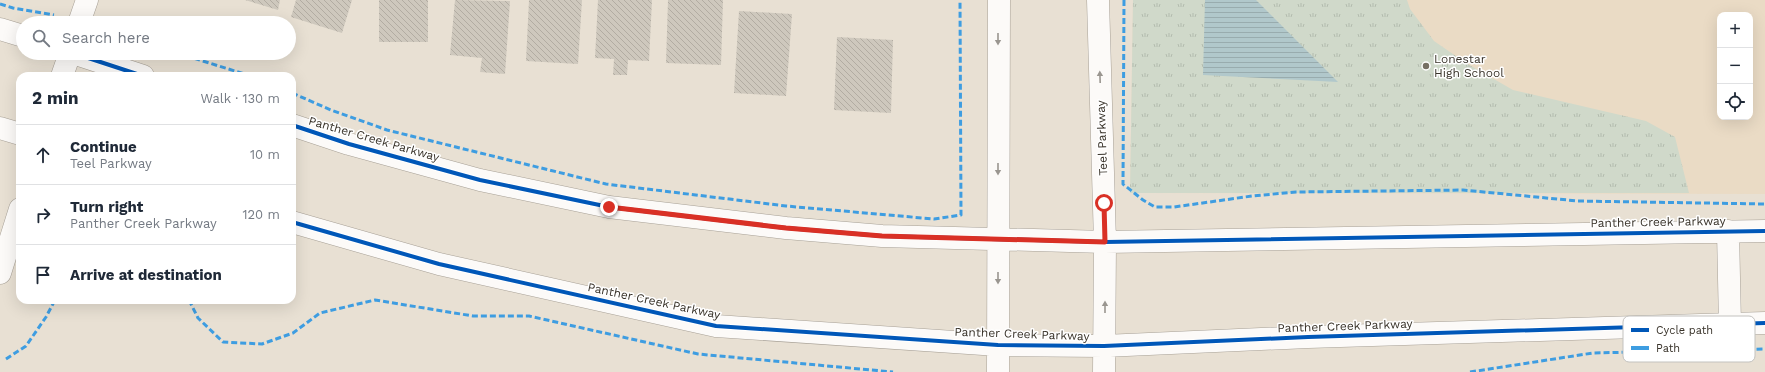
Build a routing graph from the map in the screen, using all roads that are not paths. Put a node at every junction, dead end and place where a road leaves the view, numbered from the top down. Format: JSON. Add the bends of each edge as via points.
{"nodes":[{"id":1,"x":86,"y":0,"type":"edge"},
{"id":2,"x":998,"y":0,"type":"edge"},
{"id":3,"x":1098,"y":0,"type":"edge"},
{"id":4,"x":81,"y":16,"type":"edge"},
{"id":5,"x":0,"y":29,"type":"edge"},
{"id":6,"x":16,"y":34,"type":"edge"},
{"id":7,"x":68,"y":60,"type":"edge"},
{"id":8,"x":93,"y":60,"type":"edge"},
{"id":9,"x":64,"y":72,"type":"edge"},
{"id":10,"x":130,"y":72,"type":"edge"},
{"id":11,"x":296,"y":126,"type":"edge"},
{"id":12,"x":0,"y":128,"type":"edge"},
{"id":13,"x":16,"y":133,"type":"edge"},
{"id":14,"x":16,"y":222,"type":"edge"},
{"id":15,"x":296,"y":223,"type":"edge"},
{"id":16,"x":1728,"y":231,"type":"junction"},
{"id":17,"x":1765,"y":231,"type":"edge"},
{"id":18,"x":998,"y":240,"type":"junction"},
{"id":19,"x":1105,"y":242,"type":"junction"},
{"id":20,"x":0,"y":273,"type":"edge"},
{"id":21,"x":1730,"y":316,"type":"edge"},
{"id":22,"x":1623,"y":327,"type":"edge"},
{"id":23,"x":998,"y":345,"type":"junction"},
{"id":24,"x":1104,"y":346,"type":"junction"},
{"id":25,"x":998,"y":372,"type":"edge"},
{"id":26,"x":1104,"y":372,"type":"edge"}],
"edges":[{"from":1,"to":4,"type":"main road"},
{"from":2,"to":18,"type":"main road","one_way":true},
{"from":19,"to":3,"type":"main road","name":"Teel Parkway","one_way":true},
{"from":5,"to":6,"type":"main road"},
{"from":7,"to":9,"type":"main road"},
{"from":8,"to":10,"type":"main road"},
{"from":11,"to":18,"type":"main road","name":"Panther Creek Parkway","via":[[349,144],[480,180],[609,207],[793,228],[889,236]]},
{"from":12,"to":13,"type":"main road"},
{"from":14,"to":20,"type":"main road"},
{"from":15,"to":23,"type":"main road","name":"Panther Creek Parkway","via":[[438,264],[716,326]]},
{"from":16,"to":17,"type":"main road","name":"Panther Creek Parkway"},
{"from":16,"to":19,"type":"main road","name":"Panther Creek Parkway"},
{"from":16,"to":21,"type":"main road"},
{"from":18,"to":19,"type":"main road","name":"Panther Creek Parkway"},
{"from":18,"to":23,"type":"main road","one_way":true},
{"from":24,"to":19,"type":"main road","name":"Teel Parkway","one_way":true},
{"from":22,"to":24,"type":"main road","name":"Panther Creek Parkway"},
{"from":23,"to":24,"type":"main road","name":"Panther Creek Parkway"},
{"from":23,"to":25,"type":"main road"},
{"from":24,"to":26,"type":"main road","name":"Teel Parkway"}]}
